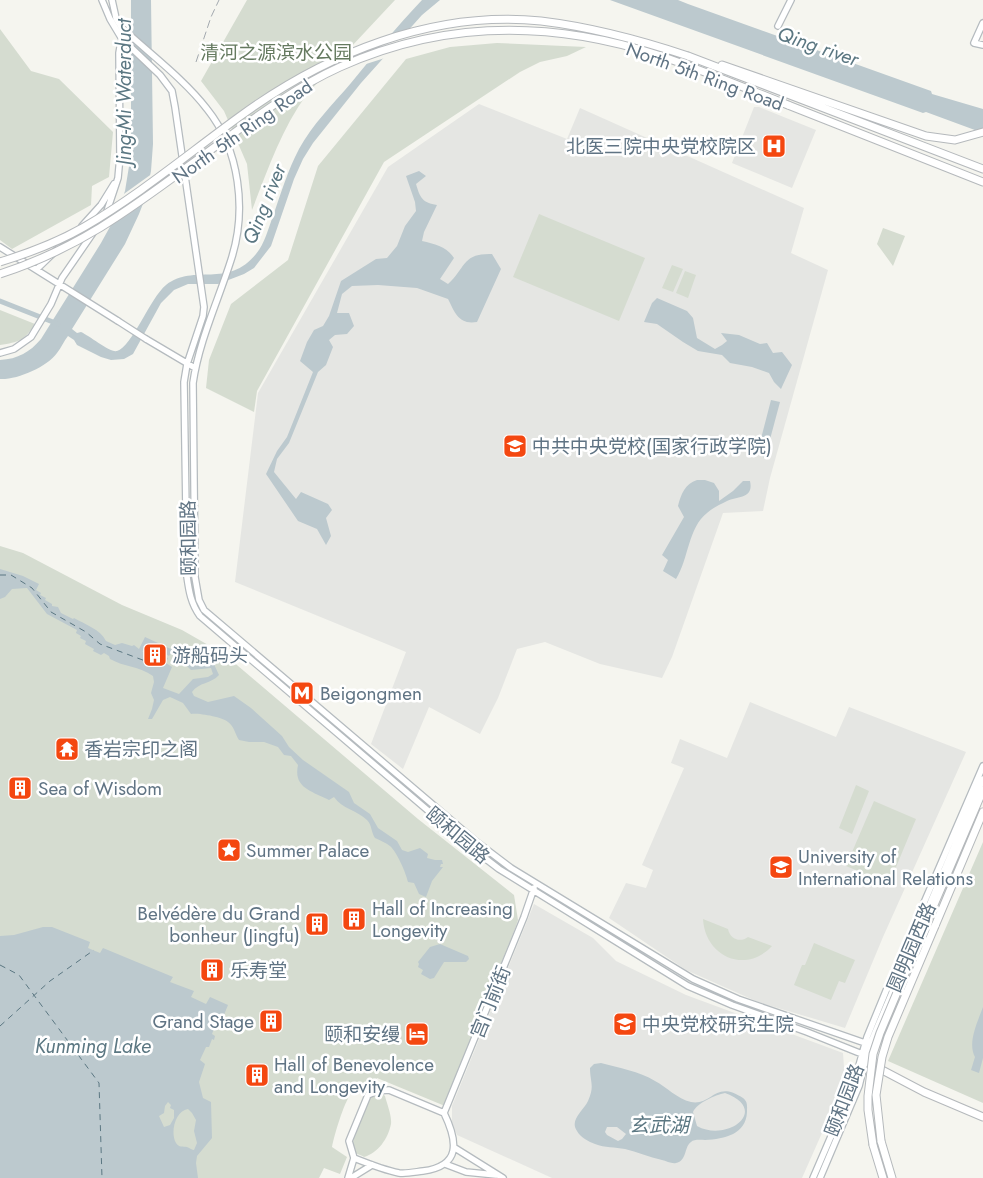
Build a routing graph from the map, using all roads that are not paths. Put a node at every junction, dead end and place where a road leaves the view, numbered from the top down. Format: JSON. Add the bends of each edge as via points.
{"nodes":[{"id":1,"x":102,"y":0,"type":"edge"},
{"id":2,"x":112,"y":0,"type":"edge"},
{"id":3,"x":791,"y":0,"type":"edge"},
{"id":4,"x":983,"y":22,"type":"edge"},
{"id":5,"x":778,"y":26,"type":"dead end"},
{"id":6,"x":122,"y":28,"type":"junction"},
{"id":7,"x":122,"y":39,"type":"junction"},
{"id":8,"x":983,"y":45,"type":"edge"},
{"id":9,"x":688,"y":56,"type":"junction"},
{"id":10,"x":983,"y":132,"type":"edge"},
{"id":11,"x":983,"y":170,"type":"edge"},
{"id":12,"x":118,"y":178,"type":"junction"},
{"id":13,"x":983,"y":182,"type":"edge"},
{"id":14,"x":0,"y":247,"type":"edge"},
{"id":15,"x":0,"y":262,"type":"edge"},
{"id":16,"x":36,"y":269,"type":"junction"},
{"id":17,"x":0,"y":274,"type":"edge"},
{"id":18,"x":59,"y":285,"type":"junction"},
{"id":19,"x":0,"y":353,"type":"edge"},
{"id":20,"x":187,"y":364,"type":"junction"},
{"id":21,"x":195,"y":368,"type":"junction"},
{"id":22,"x":197,"y":590,"type":"junction"},
{"id":23,"x":189,"y":591,"type":"junction"},
{"id":24,"x":983,"y":766,"type":"edge"},
{"id":25,"x":983,"y":779,"type":"edge"},
{"id":26,"x":983,"y":790,"type":"edge"},
{"id":27,"x":983,"y":812,"type":"edge"},
{"id":28,"x":536,"y":883,"type":"junction"},
{"id":29,"x":533,"y":890,"type":"junction"},
{"id":30,"x":865,"y":1043,"type":"junction"},
{"id":31,"x":863,"y":1058,"type":"junction"},
{"id":32,"x":444,"y":1113,"type":"junction"},
{"id":33,"x":983,"y":1117,"type":"edge"},
{"id":34,"x":455,"y":1148,"type":"junction"},
{"id":35,"x":354,"y":1158,"type":"junction"},
{"id":36,"x":445,"y":1164,"type":"junction"},
{"id":37,"x":372,"y":1165,"type":"junction"},
{"id":38,"x":500,"y":1177,"type":"edge"},
{"id":39,"x":350,"y":1178,"type":"edge"},
{"id":40,"x":813,"y":1178,"type":"edge"},
{"id":41,"x":820,"y":1178,"type":"edge"},
{"id":42,"x":883,"y":1178,"type":"edge"},
{"id":43,"x":892,"y":1178,"type":"edge"}],
"edges":[{"from":1,"to":7,"type":"main road","name":"颐和园路"},
{"from":2,"to":6,"type":"main road"},
{"from":3,"to":5,"type":"main road"},
{"from":4,"to":8,"type":"main road","via":[[974,43]]},
{"from":6,"to":7,"type":"main road"},
{"from":6,"to":21,"type":"main road","name":"颐和园路","via":[[208,109],[224,135],[234,166],[239,217],[231,260]]},
{"from":7,"to":12,"type":"main road","via":[[119,53]]},
{"from":7,"to":20,"type":"main road","name":"颐和园路","via":[[172,91],[204,312]]},
{"from":9,"to":10,"type":"highway","via":[[742,70],[926,136],[955,140]]},
{"from":9,"to":11,"type":"highway","name":"North 5th Ring Road"},
{"from":9,"to":15,"type":"highway","name":"North 5th Ring Road","bridge":true,"via":[[628,38],[540,21],[477,21],[424,29],[383,40],[334,59],[268,96],[137,192],[82,227],[49,244]]},
{"from":12,"to":16,"type":"main road","via":[[101,205]]},
{"from":12,"to":18,"type":"main road","via":[[106,214]]},
{"from":13,"to":17,"type":"highway","name":"North 5th Ring Road","bridge":true,"via":[[657,55],[538,30],[492,29],[395,47],[311,82],[246,124],[107,224],[54,253]]},
{"from":14,"to":16,"type":"main road"},
{"from":16,"to":18,"type":"main road"},
{"from":18,"to":19,"type":"main road","via":[[52,304],[31,337],[14,349]]},
{"from":18,"to":20,"type":"main road","bridge":true},
{"from":20,"to":21,"type":"main road"},
{"from":20,"to":23,"type":"main road","name":"颐和园路","via":[[184,382]]},
{"from":21,"to":22,"type":"main road","name":"颐和园路","via":[[193,455]]},
{"from":22,"to":23,"type":"main road"},
{"from":22,"to":28,"type":"main road","name":"颐和园路","via":[[204,610],[478,843]]},
{"from":23,"to":29,"type":"main road","name":"颐和园路","via":[[200,616],[473,849]]},
{"from":24,"to":30,"type":"main road","name":"圆明园西路"},
{"from":25,"to":31,"type":"main road","name":"圆明园西路"},
{"from":26,"to":42,"type":"highway","bridge":true,"via":[[873,1054],[868,1110],[873,1145]]},
{"from":27,"to":43,"type":"highway","name":"圆明园西路","bridge":true,"via":[[882,1056],[876,1095],[881,1141]]},
{"from":28,"to":29,"type":"main road","name":"宫门前街"},
{"from":28,"to":30,"type":"main road","name":"颐和园路","via":[[671,967],[713,989]]},
{"from":29,"to":31,"type":"main road","name":"颐和园路","via":[[688,986],[732,1006],[807,1032]]},
{"from":29,"to":32,"type":"main road","name":"宫门前街"},
{"from":30,"to":31,"type":"main road"},
{"from":31,"to":33,"type":"highway","via":[[924,1092]]},
{"from":31,"to":40,"type":"main road","name":"颐和园路"},
{"from":31,"to":41,"type":"main road","name":"颐和园路","via":[[859,1086]]},
{"from":32,"to":34,"type":"main road"},
{"from":32,"to":35,"type":"main road","via":[[389,1090],[368,1095],[349,1141]]},
{"from":34,"to":36,"type":"main road"},
{"from":34,"to":38,"type":"main road"},
{"from":35,"to":37,"type":"main road"},
{"from":35,"to":39,"type":"main road"},
{"from":36,"to":37,"type":"main road","via":[[429,1170],[401,1173]]},
{"from":36,"to":38,"type":"main road","via":[[466,1172]]},
{"from":37,"to":39,"type":"main road"}]}
